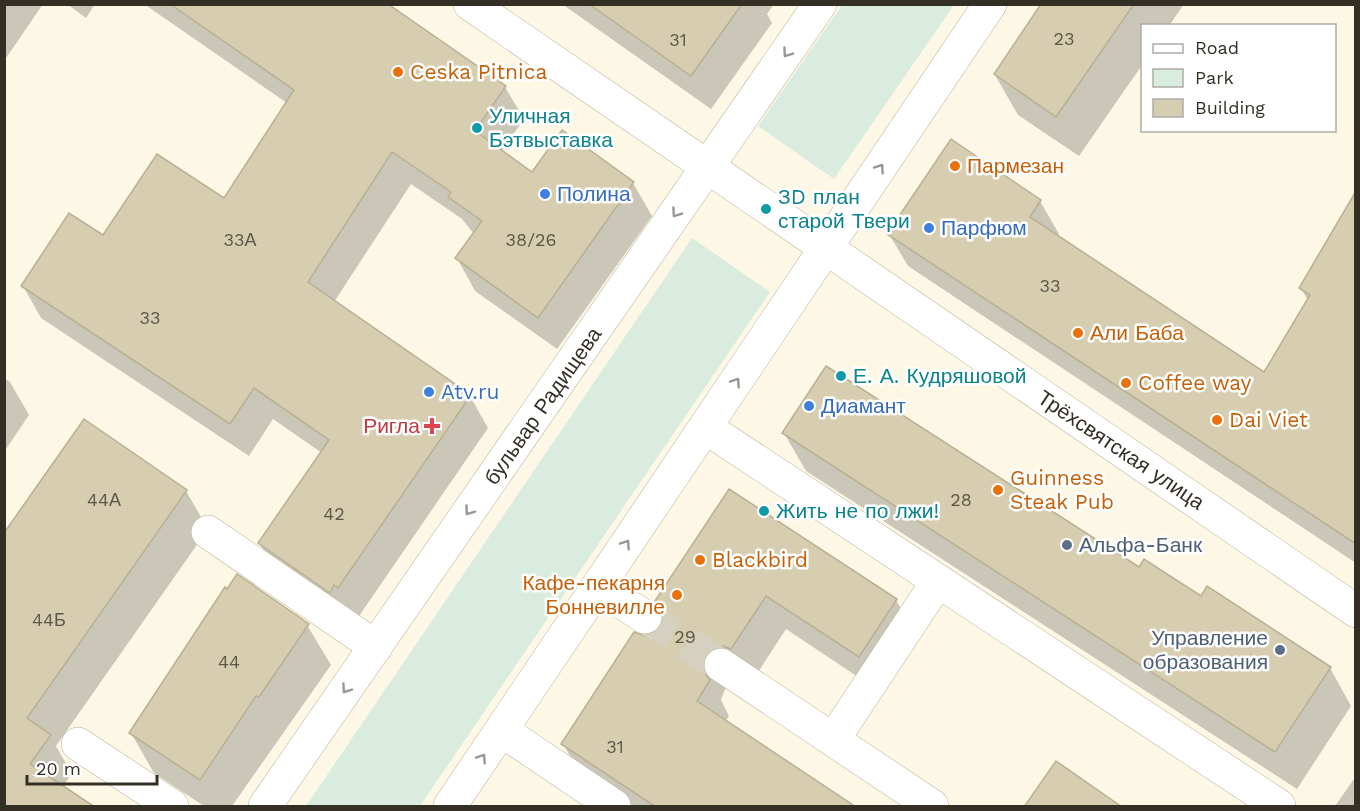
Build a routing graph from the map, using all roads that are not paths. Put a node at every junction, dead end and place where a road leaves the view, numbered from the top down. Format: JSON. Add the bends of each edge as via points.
{"nodes":[{"id":1,"x":470,"y":4,"type":"edge"},
{"id":2,"x":820,"y":4,"type":"edge"},
{"id":3,"x":990,"y":4,"type":"edge"},
{"id":4,"x":707,"y":168,"type":"junction"},
{"id":5,"x":826,"y":249,"type":"junction"},
{"id":6,"x":705,"y":427,"type":"junction"},
{"id":7,"x":208,"y":532,"type":"dead end"},
{"id":8,"x":938,"y":581,"type":"junction"},
{"id":9,"x":598,"y":587,"type":"junction"},
{"id":10,"x":1356,"y":611,"type":"edge"},
{"id":11,"x":645,"y":617,"type":"tunnel mouth"},
{"id":12,"x":376,"y":647,"type":"junction"},
{"id":13,"x":721,"y":665,"type":"tunnel mouth"},
{"id":14,"x":501,"y":730,"type":"junction"},
{"id":15,"x":833,"y":740,"type":"junction"},
{"id":16,"x":78,"y":744,"type":"dead end"},
{"id":17,"x":172,"y":807,"type":"edge"},
{"id":18,"x":265,"y":807,"type":"edge"},
{"id":19,"x":450,"y":807,"type":"edge"},
{"id":20,"x":614,"y":807,"type":"edge"},
{"id":21,"x":932,"y":807,"type":"edge"},
{"id":22,"x":1279,"y":807,"type":"edge"}],
"edges":[{"from":1,"to":4,"type":"street","name":"Трёхсвятская улица"},
{"from":2,"to":4,"type":"street","name":"бульвар Радищева","one_way":true},
{"from":5,"to":3,"type":"street","one_way":true},
{"from":4,"to":5,"type":"street","name":"Трёхсвятская улица"},
{"from":4,"to":12,"type":"street","name":"бульвар Радищева","one_way":true},
{"from":6,"to":5,"type":"street","one_way":true},
{"from":5,"to":10,"type":"street","name":"Трёхсвятская улица"},
{"from":6,"to":8,"type":"street"},
{"from":9,"to":6,"type":"street","one_way":true},
{"from":7,"to":12,"type":"street"},
{"from":8,"to":15,"type":"street"},
{"from":8,"to":22,"type":"street"},
{"from":9,"to":11,"type":"street"},
{"from":9,"to":14,"type":"street"},
{"from":12,"to":18,"type":"street","name":"бульвар Радищева","one_way":true},
{"from":13,"to":15,"type":"street"},
{"from":19,"to":14,"type":"street","one_way":true},
{"from":14,"to":20,"type":"street"},
{"from":15,"to":21,"type":"street"},
{"from":16,"to":17,"type":"street"}]}
